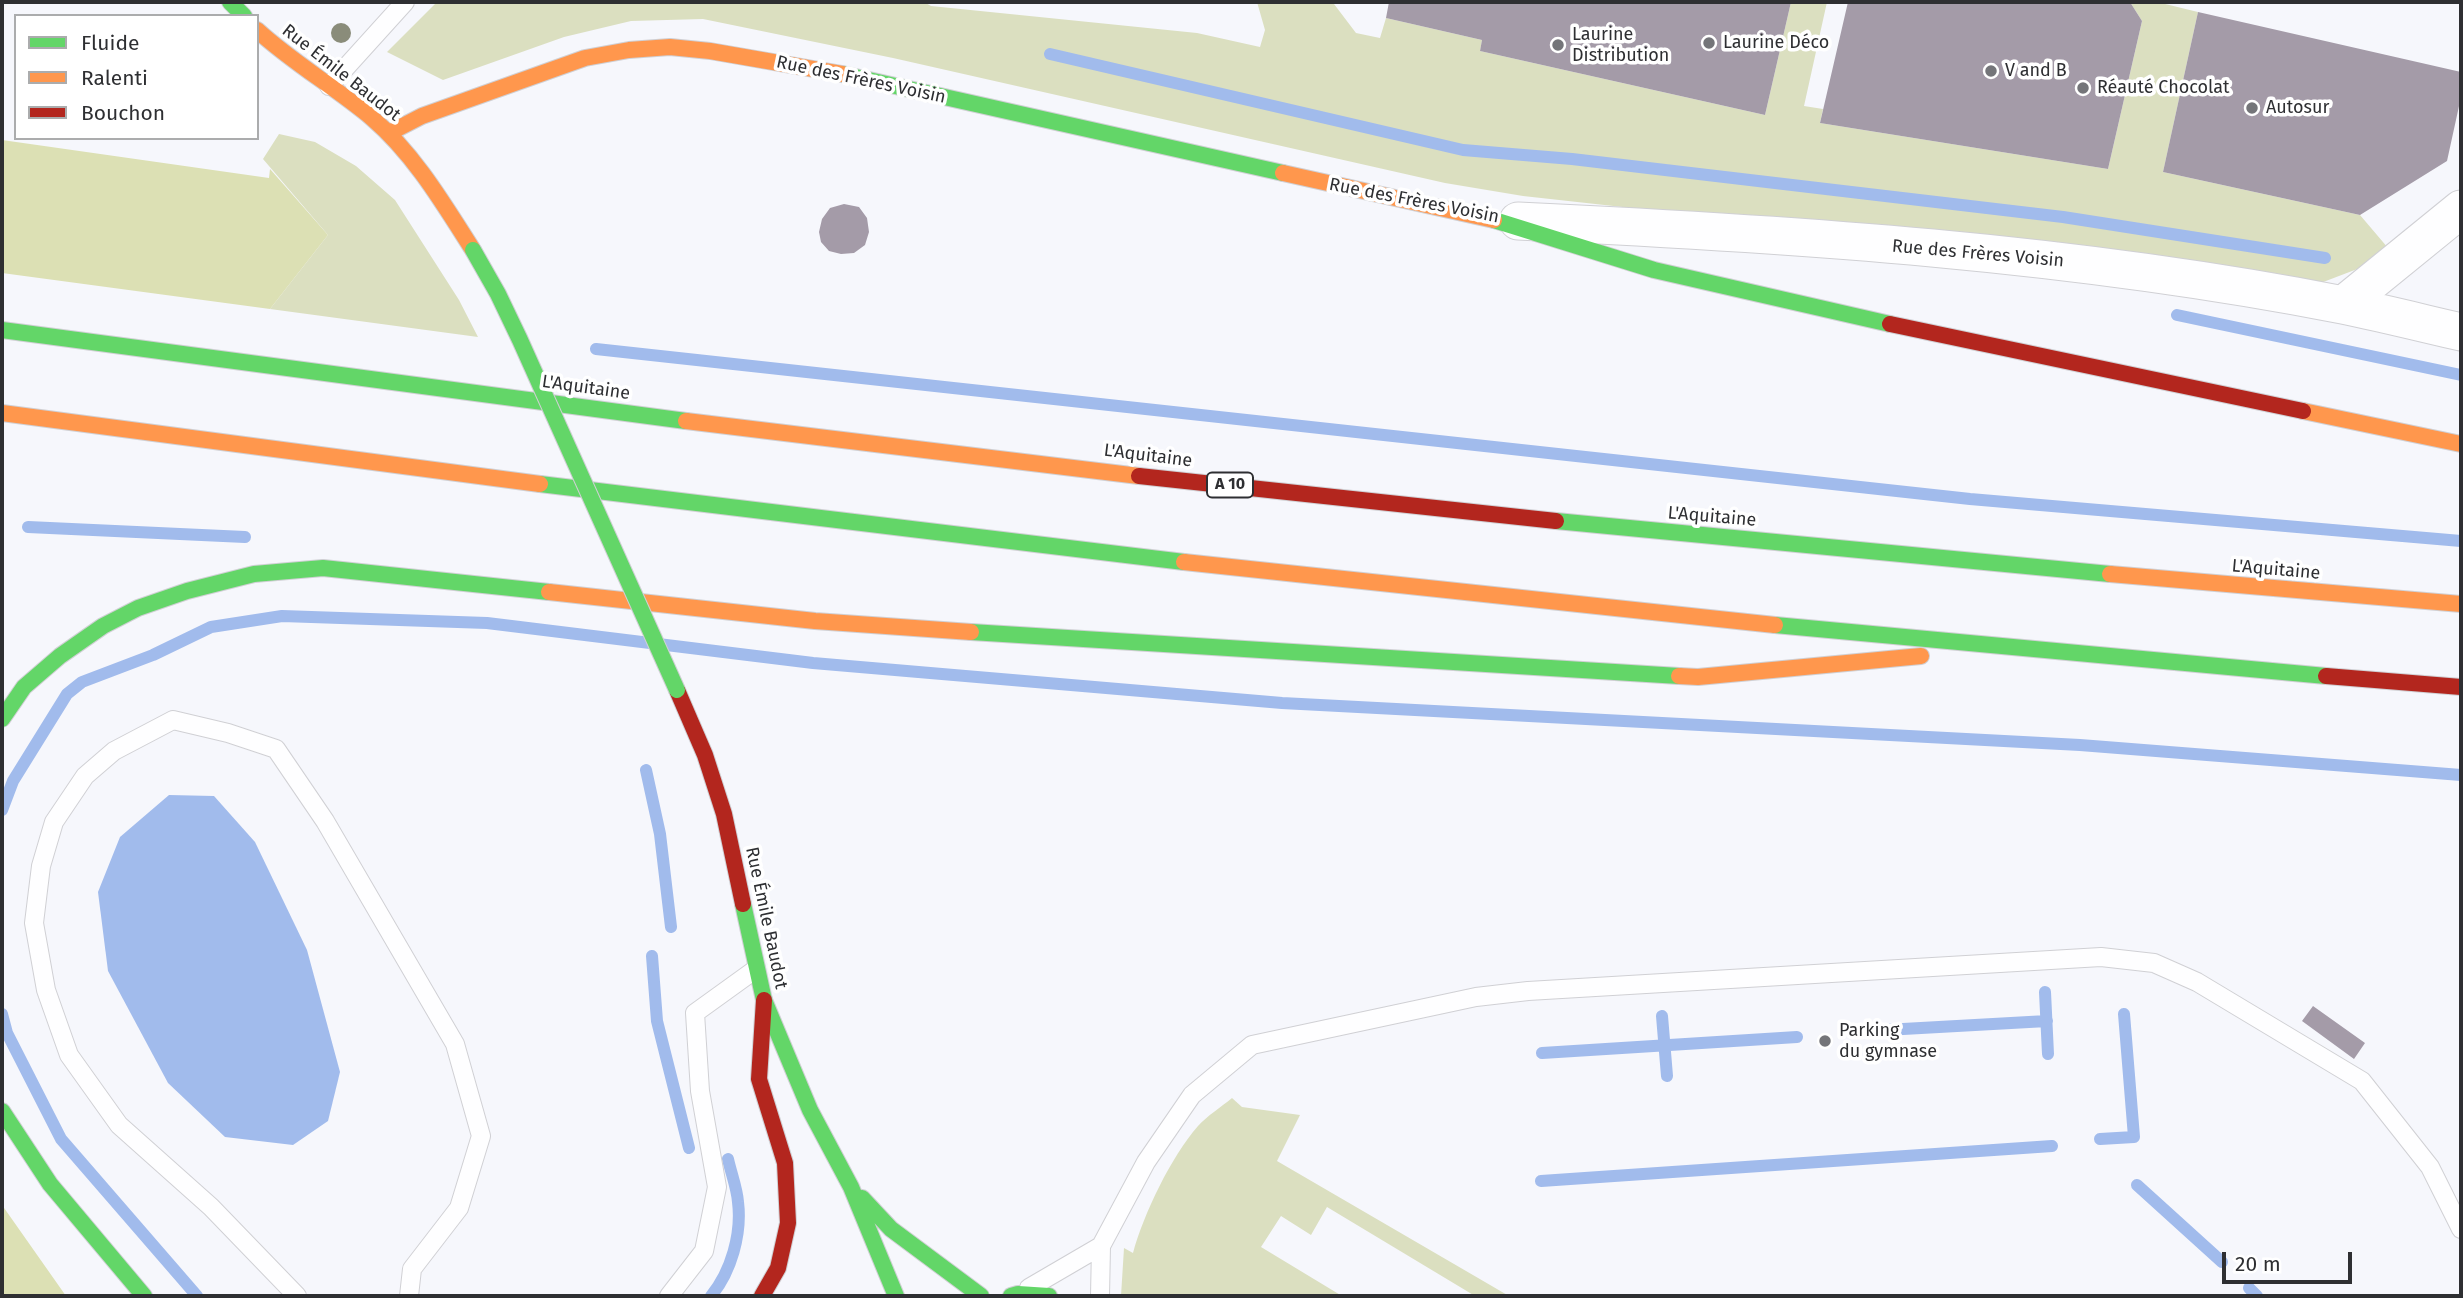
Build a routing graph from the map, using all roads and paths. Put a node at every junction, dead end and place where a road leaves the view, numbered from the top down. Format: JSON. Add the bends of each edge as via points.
{"nodes":[{"id":1,"x":405,"y":2,"type":"edge"},
{"id":2,"x":259,"y":32,"type":"edge"},
{"id":3,"x":329,"y":86,"type":"junction"},
{"id":4,"x":388,"y":133,"type":"junction"},
{"id":5,"x":2461,"y":209,"type":"edge"},
{"id":6,"x":1494,"y":219,"type":"junction"},
{"id":7,"x":2343,"y":305,"type":"junction"},
{"id":8,"x":2,"y":330,"type":"edge"},
{"id":9,"x":2461,"y":332,"type":"edge"},
{"id":10,"x":2,"y":413,"type":"edge"},
{"id":11,"x":2461,"y":444,"type":"edge"},
{"id":12,"x":2461,"y":604,"type":"edge"},
{"id":13,"x":2011,"y":648,"type":"junction"},
{"id":14,"x":2461,"y":687,"type":"edge"},
{"id":15,"x":2,"y":719,"type":"edge"},
{"id":16,"x":756,"y":969,"type":"junction"},
{"id":17,"x":764,"y":1000,"type":"junction"},
{"id":18,"x":2,"y":1111,"type":"edge"},
{"id":19,"x":851,"y":1187,"type":"junction"},
{"id":20,"x":2461,"y":1229,"type":"edge"},
{"id":21,"x":1101,"y":1246,"type":"junction"},
{"id":22,"x":1015,"y":1295,"type":"edge"},
{"id":23,"x":144,"y":1296,"type":"edge"},
{"id":24,"x":297,"y":1296,"type":"edge"},
{"id":25,"x":409,"y":1296,"type":"edge"},
{"id":26,"x":669,"y":1296,"type":"edge"},
{"id":27,"x":762,"y":1296,"type":"edge"},
{"id":28,"x":896,"y":1296,"type":"edge"},
{"id":29,"x":981,"y":1296,"type":"edge"},
{"id":30,"x":1049,"y":1296,"type":"edge"},
{"id":31,"x":1100,"y":1296,"type":"edge"}],
"edges":[{"from":1,"to":3,"type":"lane"},
{"from":2,"to":3,"type":"main road","name":"Rue Émile Baudot"},
{"from":3,"to":4,"type":"main road","name":"Rue Émile Baudot"},
{"from":4,"to":6,"type":"main road","name":"Rue des Frères Voisin","via":[[422,116],[585,58],[670,47],[852,76]]},
{"from":4,"to":16,"type":"main road","name":"Rue Émile Baudot","bridge":true,"via":[[473,250],[520,340],[677,690],[724,814]]},
{"from":5,"to":7,"type":"street"},
{"from":6,"to":7,"type":"street","name":"Rue des Frères Voisin","via":[[1654,227],[2041,259]]},
{"from":6,"to":11,"type":"main road","via":[[1654,270]]},
{"from":7,"to":9,"type":"street","name":"Rue des Frères Voisin"},
{"from":8,"to":12,"type":"main road","name":"L'Aquitaine","number":"A 10","via":[[647,416],[1368,501],[2018,566]]},
{"from":10,"to":13,"type":"main road","via":[[948,535]]},
{"from":13,"to":14,"type":"main road"},
{"from":13,"to":15,"type":"main road","via":[[1698,677],[815,621],[323,568],[254,574],[138,608],[60,656],[24,687]]},
{"from":16,"to":17,"type":"main road","name":"Rue Émile Baudot"},
{"from":16,"to":26,"type":"lane","via":[[695,1013],[700,1091],[717,1187],[704,1251]]},
{"from":17,"to":19,"type":"main road","name":"Rue Émile Baudot","via":[[810,1110]]},
{"from":17,"to":27,"type":"main road","via":[[759,1079],[785,1163],[788,1223],[778,1268]]},
{"from":18,"to":23,"type":"main road","via":[[66,1206]]},
{"from":19,"to":28,"type":"main road","name":"Rue Émile Baudot"},
{"from":19,"to":29,"type":"main road","name":"Rue Émile Baudot","via":[[891,1229]]},
{"from":20,"to":21,"type":"lane","via":[[2430,1167],[2362,1081],[2197,982],[2154,963],[2101,957],[1515,992],[1252,1045],[1192,1095],[1146,1162]]},
{"from":21,"to":22,"type":"lane"},
{"from":21,"to":31,"type":"lane"},
{"from":22,"to":30,"type":"main road"},
{"from":24,"to":25,"type":"lane","via":[[211,1207],[119,1125],[69,1055],[46,990],[34,923],[41,866],[54,822],[85,776],[114,751],[173,720],[276,749],[325,821],[455,1044],[481,1136],[459,1208],[412,1269]]}]}
